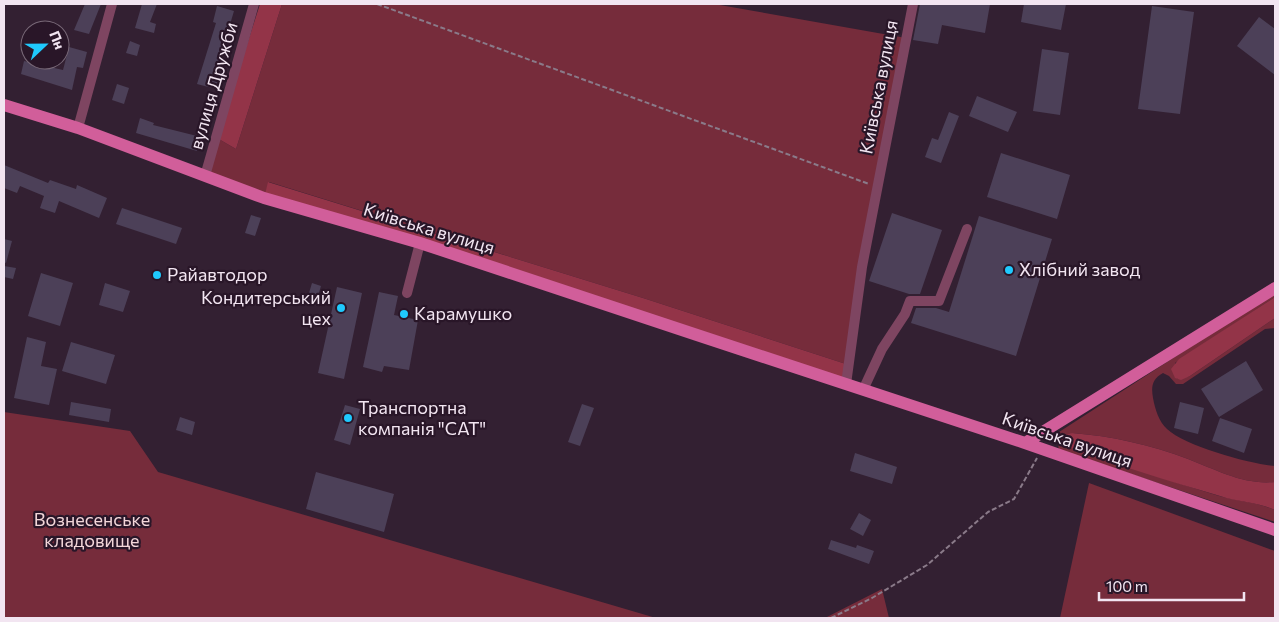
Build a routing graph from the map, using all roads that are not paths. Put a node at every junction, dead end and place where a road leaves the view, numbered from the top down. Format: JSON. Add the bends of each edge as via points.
{"nodes":[{"id":1,"x":112,"y":4,"type":"edge"},
{"id":2,"x":254,"y":4,"type":"edge"},
{"id":3,"x":912,"y":4,"type":"edge"},
{"id":4,"x":4,"y":105,"type":"edge"},
{"id":5,"x":78,"y":128,"type":"junction"},
{"id":6,"x":205,"y":176,"type":"junction"},
{"id":7,"x":967,"y":229,"type":"dead end"},
{"id":8,"x":420,"y":243,"type":"junction"},
{"id":9,"x":1275,"y":288,"type":"edge"},
{"id":10,"x":407,"y":293,"type":"dead end"},
{"id":11,"x":846,"y":384,"type":"junction"},
{"id":12,"x":863,"y":390,"type":"junction"},
{"id":13,"x":1025,"y":443,"type":"junction"},
{"id":14,"x":1275,"y":530,"type":"edge"}],
"edges":[{"from":1,"to":5,"type":"street"},
{"from":2,"to":6,"type":"street","name":"вулиця Дружби"},
{"from":3,"to":11,"type":"street","name":"Київська вулиця","via":[[862,267]]},
{"from":4,"to":5,"type":"main road","name":"Київська вулиця"},
{"from":5,"to":6,"type":"main road","name":"Київська вулиця"},
{"from":6,"to":8,"type":"main road","name":"Київська вулиця","via":[[264,198]]},
{"from":7,"to":12,"type":"street","via":[[939,300],[910,301]]},
{"from":8,"to":10,"type":"street"},
{"from":8,"to":11,"type":"main road","name":"Київська вулиця"},
{"from":9,"to":13,"type":"main road"},
{"from":11,"to":12,"type":"main road","name":"Київська вулиця"},
{"from":12,"to":13,"type":"main road","name":"Київська вулиця"},
{"from":13,"to":14,"type":"main road","name":"Київська вулиця"}]}
